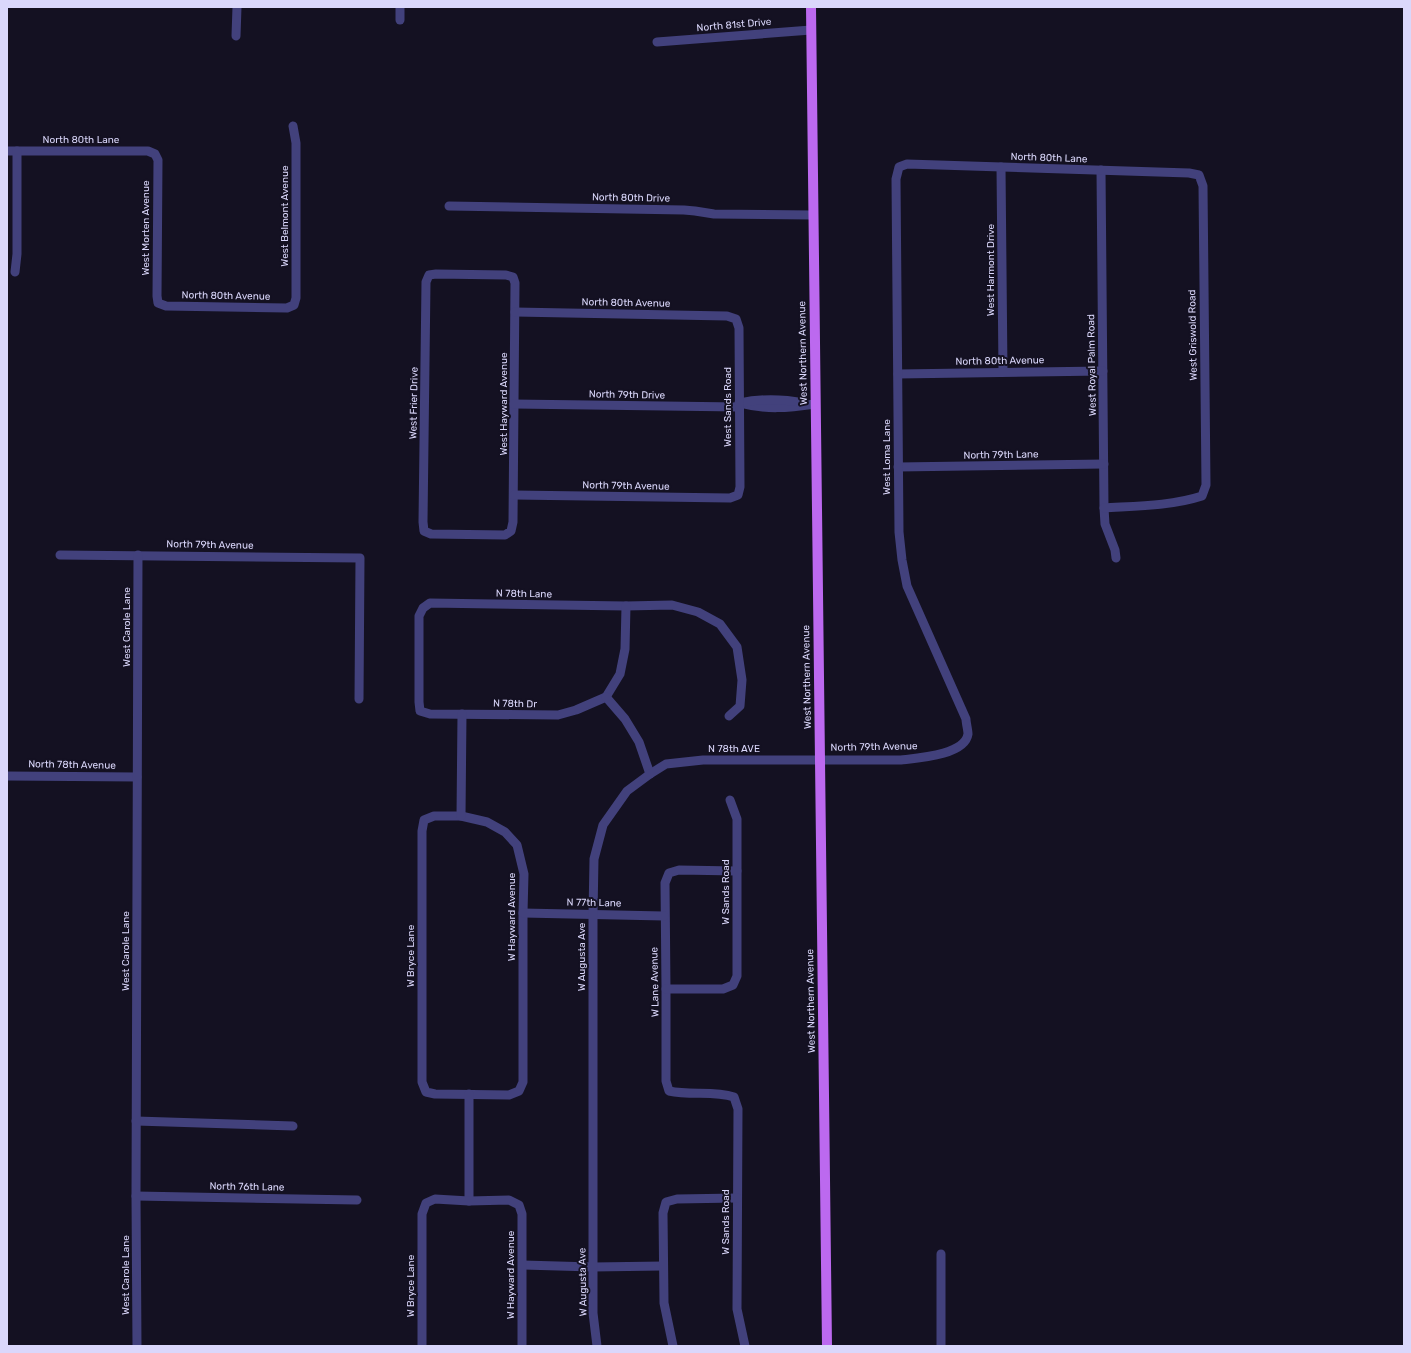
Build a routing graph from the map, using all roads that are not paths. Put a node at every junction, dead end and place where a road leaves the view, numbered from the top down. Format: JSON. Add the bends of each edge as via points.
{"nodes":[{"id":1,"x":237,"y":7,"type":"edge"},
{"id":2,"x":400,"y":7,"type":"edge"},
{"id":3,"x":811,"y":7,"type":"edge"},
{"id":4,"x":400,"y":20,"type":"dead end"},
{"id":5,"x":811,"y":30,"type":"junction"},
{"id":6,"x":236,"y":36,"type":"dead end"},
{"id":7,"x":657,"y":42,"type":"dead end"},
{"id":8,"x":293,"y":126,"type":"dead end"},
{"id":9,"x":7,"y":151,"type":"edge"},
{"id":10,"x":17,"y":151,"type":"junction"},
{"id":11,"x":155,"y":154,"type":"joint"},
{"id":12,"x":899,"y":167,"type":"joint"},
{"id":13,"x":1001,"y":167,"type":"junction"},
{"id":14,"x":1101,"y":170,"type":"junction"},
{"id":15,"x":1199,"y":175,"type":"joint"},
{"id":16,"x":449,"y":206,"type":"dead end"},
{"id":17,"x":813,"y":216,"type":"junction"},
{"id":18,"x":15,"y":272,"type":"dead end"},
{"id":19,"x":428,"y":275,"type":"joint"},
{"id":20,"x":158,"y":303,"type":"joint"},
{"id":21,"x":294,"y":305,"type":"joint"},
{"id":22,"x":515,"y":312,"type":"junction"},
{"id":23,"x":736,"y":319,"type":"joint"},
{"id":24,"x":1103,"y":371,"type":"junction"},
{"id":25,"x":1002,"y":372,"type":"junction"},
{"id":26,"x":898,"y":374,"type":"junction"},
{"id":27,"x":514,"y":404,"type":"junction"},
{"id":28,"x":815,"y":404,"type":"junction"},
{"id":29,"x":739,"y":405,"type":"junction"},
{"id":30,"x":1104,"y":464,"type":"junction"},
{"id":31,"x":898,"y":467,"type":"junction"},
{"id":32,"x":514,"y":495,"type":"junction"},
{"id":33,"x":738,"y":496,"type":"joint"},
{"id":34,"x":1104,"y":508,"type":"junction"},
{"id":35,"x":512,"y":531,"type":"joint"},
{"id":36,"x":60,"y":555,"type":"dead end"},
{"id":37,"x":138,"y":555,"type":"junction"},
{"id":38,"x":1116,"y":558,"type":"dead end"},
{"id":39,"x":626,"y":606,"type":"junction"},
{"id":40,"x":606,"y":697,"type":"junction"},
{"id":41,"x":359,"y":699,"type":"dead end"},
{"id":42,"x":420,"y":711,"type":"joint"},
{"id":43,"x":462,"y":714,"type":"junction"},
{"id":44,"x":730,"y":716,"type":"dead end"},
{"id":45,"x":968,"y":735,"type":"joint"},
{"id":46,"x":821,"y":759,"type":"junction"},
{"id":47,"x":650,"y":774,"type":"junction"},
{"id":48,"x":7,"y":776,"type":"edge"},
{"id":49,"x":137,"y":777,"type":"junction"},
{"id":50,"x":730,"y":800,"type":"dead end"},
{"id":51,"x":461,"y":816,"type":"junction"},
{"id":52,"x":424,"y":820,"type":"joint"},
{"id":53,"x":737,"y":871,"type":"junction"},
{"id":54,"x":523,"y":913,"type":"junction"},
{"id":55,"x":594,"y":914,"type":"junction"},
{"id":56,"x":664,"y":916,"type":"junction"},
{"id":57,"x":666,"y":989,"type":"junction"},
{"id":58,"x":469,"y":1094,"type":"junction"},
{"id":59,"x":734,"y":1098,"type":"joint"},
{"id":60,"x":136,"y":1121,"type":"junction"},
{"id":61,"x":293,"y":1126,"type":"dead end"},
{"id":62,"x":136,"y":1196,"type":"junction"},
{"id":63,"x":737,"y":1198,"type":"junction"},
{"id":64,"x":357,"y":1200,"type":"dead end"},
{"id":65,"x":469,"y":1201,"type":"junction"},
{"id":66,"x":941,"y":1254,"type":"dead end"},
{"id":67,"x":523,"y":1265,"type":"junction"},
{"id":68,"x":663,"y":1266,"type":"junction"},
{"id":69,"x":593,"y":1267,"type":"junction"},
{"id":70,"x":137,"y":1346,"type":"edge"},
{"id":71,"x":422,"y":1346,"type":"edge"},
{"id":72,"x":522,"y":1346,"type":"edge"},
{"id":73,"x":597,"y":1346,"type":"edge"},
{"id":74,"x":673,"y":1346,"type":"edge"},
{"id":75,"x":745,"y":1346,"type":"edge"},
{"id":76,"x":827,"y":1346,"type":"edge"},
{"id":77,"x":941,"y":1346,"type":"edge"}],
"edges":[{"from":1,"to":6,"type":"street"},
{"from":2,"to":4,"type":"street"},
{"from":3,"to":5,"type":"main road","name":"West Northern Avenue"},
{"from":5,"to":7,"type":"street","name":"North 81st Drive"},
{"from":5,"to":17,"type":"main road","name":"West Northern Avenue"},
{"from":8,"to":21,"type":"street","name":"West Belmont Avenue","via":[[296,143]]},
{"from":9,"to":10,"type":"street","name":"North 80th Lane"},
{"from":10,"to":11,"type":"street","name":"North 80th Lane"},
{"from":10,"to":18,"type":"street"},
{"from":11,"to":20,"type":"street","name":"West Morten Avenue","via":[[158,160]]},
{"from":12,"to":13,"type":"street","name":"North 80th Lane","via":[[907,164]]},
{"from":12,"to":26,"type":"street","name":"West Loma Lane","via":[[896,179]]},
{"from":13,"to":14,"type":"street","name":"North 80th Lane"},
{"from":13,"to":25,"type":"street","name":"West Harmont Drive"},
{"from":14,"to":15,"type":"street","name":"North 80th Lane"},
{"from":14,"to":24,"type":"street","name":"West Royal Palm Road"},
{"from":15,"to":34,"type":"street","name":"West Griswold Road","via":[[1203,186],[1206,485],[1202,496],[1192,499],[1153,506]]},
{"from":16,"to":17,"type":"street","name":"North 80th Drive","via":[[676,210],[714,214]]},
{"from":17,"to":28,"type":"main road","name":"West Northern Avenue"},
{"from":19,"to":22,"type":"street","name":"West Hayward Avenue","via":[[514,277]]},
{"from":19,"to":35,"type":"street","name":"West Frier Drive","via":[[424,531],[431,534],[505,535]]},
{"from":20,"to":21,"type":"street","name":"North 80th Avenue","via":[[166,306],[286,308]]},
{"from":22,"to":23,"type":"street","name":"North 80th Avenue","via":[[727,316]]},
{"from":22,"to":27,"type":"street","name":"West Hayward Avenue"},
{"from":23,"to":29,"type":"street","name":"West Sands Road"},
{"from":24,"to":25,"type":"street","name":"North 80th Avenue"},
{"from":24,"to":30,"type":"street","name":"West Royal Palm Road"},
{"from":25,"to":26,"type":"street","name":"North 80th Avenue"},
{"from":26,"to":31,"type":"street","name":"West Loma Lane"},
{"from":27,"to":29,"type":"street","name":"North 79th Drive"},
{"from":27,"to":32,"type":"street","name":"West Hayward Avenue"},
{"from":28,"to":29,"type":"street","name":"North 79th Drive","via":[[788,400],[756,408]]},
{"from":28,"to":46,"type":"main road","name":"West Northern Avenue"},
{"from":29,"to":33,"type":"street","name":"West Sands Road"},
{"from":30,"to":31,"type":"street","name":"North 79th Lane"},
{"from":30,"to":34,"type":"street","name":"West Royal Palm Road"},
{"from":31,"to":45,"type":"street","name":"West Loma Lane","via":[[898,532],[907,586],[966,719]]},
{"from":32,"to":33,"type":"street","name":"North 79th Avenue","via":[[730,498]]},
{"from":32,"to":35,"type":"street","name":"West Hayward Avenue"},
{"from":34,"to":38,"type":"street","name":"West Royal Palm Road","via":[[1105,524]]},
{"from":36,"to":37,"type":"street","name":"North 79th Avenue"},
{"from":37,"to":41,"type":"street","name":"North 79th Avenue","via":[[360,558]]},
{"from":37,"to":49,"type":"street","name":"West Carole Lane"},
{"from":39,"to":40,"type":"street","via":[[625,649],[620,674]]},
{"from":39,"to":42,"type":"street","name":"N 78th Lane","via":[[430,604],[423,608],[419,616]]},
{"from":39,"to":44,"type":"street","via":[[672,605],[698,612],[720,624],[737,647],[742,680],[740,706]]},
{"from":40,"to":43,"type":"street","name":"N 78th Dr","via":[[558,715]]},
{"from":40,"to":47,"type":"street","via":[[625,719],[639,742]]},
{"from":42,"to":43,"type":"street","name":"N 78th Dr","via":[[430,714]]},
{"from":43,"to":51,"type":"street"},
{"from":45,"to":46,"type":"street","name":"North 79th Avenue","via":[[961,746],[927,757],[901,760]]},
{"from":46,"to":47,"type":"street","name":"N 78th AVE","via":[[703,760],[666,764]]},
{"from":46,"to":76,"type":"main road","name":"West Northern Avenue"},
{"from":47,"to":55,"type":"street","name":"W Augusta Ave","via":[[627,791],[603,825],[594,860]]},
{"from":48,"to":49,"type":"street","name":"North 78th Avenue"},
{"from":49,"to":60,"type":"street","name":"West Carole Lane"},
{"from":50,"to":53,"type":"street","name":"W Sands Road","via":[[737,819]]},
{"from":51,"to":52,"type":"street","name":"W Hayward Avenue","via":[[434,816]]},
{"from":51,"to":54,"type":"street","name":"W Hayward Avenue","via":[[487,822],[505,832],[517,845],[524,874]]},
{"from":52,"to":58,"type":"street","name":"W Bryce Lane","via":[[422,1082],[426,1092]]},
{"from":53,"to":56,"type":"street","name":"W Lane Avenue","via":[[679,870],[669,873],[665,883]]},
{"from":53,"to":57,"type":"street","name":"W Sands Road","via":[[737,976],[733,985],[723,989]]},
{"from":54,"to":55,"type":"street","name":"N 77th Lane"},
{"from":54,"to":58,"type":"street","name":"W Hayward Avenue","via":[[523,1082],[519,1091],[509,1095]]},
{"from":55,"to":56,"type":"street","name":"N 77th Lane"},
{"from":55,"to":69,"type":"street","name":"W Augusta Ave"},
{"from":56,"to":57,"type":"street","name":"W Lane Avenue"},
{"from":57,"to":59,"type":"street","name":"W Lane Avenue","via":[[666,1081],[669,1091],[723,1094]]},
{"from":58,"to":65,"type":"street"},
{"from":59,"to":63,"type":"street","name":"W Sands Road","via":[[738,1109]]},
{"from":60,"to":61,"type":"street"},
{"from":60,"to":62,"type":"street","name":"West Carole Lane"},
{"from":62,"to":64,"type":"street","name":"North 76th Lane"},
{"from":62,"to":70,"type":"street","name":"West Carole Lane"},
{"from":63,"to":68,"type":"street","via":[[676,1199],[666,1202],[663,1213]]},
{"from":63,"to":75,"type":"street","name":"W Sands Road","via":[[737,1309]]},
{"from":65,"to":67,"type":"street","name":"W Hayward Avenue","via":[[509,1200],[519,1205],[522,1214]]},
{"from":65,"to":71,"type":"street","name":"W Bryce Lane","via":[[435,1199],[426,1203],[422,1214]]},
{"from":66,"to":77,"type":"street"},
{"from":67,"to":69,"type":"street"},
{"from":67,"to":72,"type":"street","name":"W Hayward Avenue"},
{"from":68,"to":69,"type":"street"},
{"from":68,"to":74,"type":"street","via":[[664,1303]]},
{"from":69,"to":73,"type":"street","name":"W Augusta Ave","via":[[593,1313]]}]}
